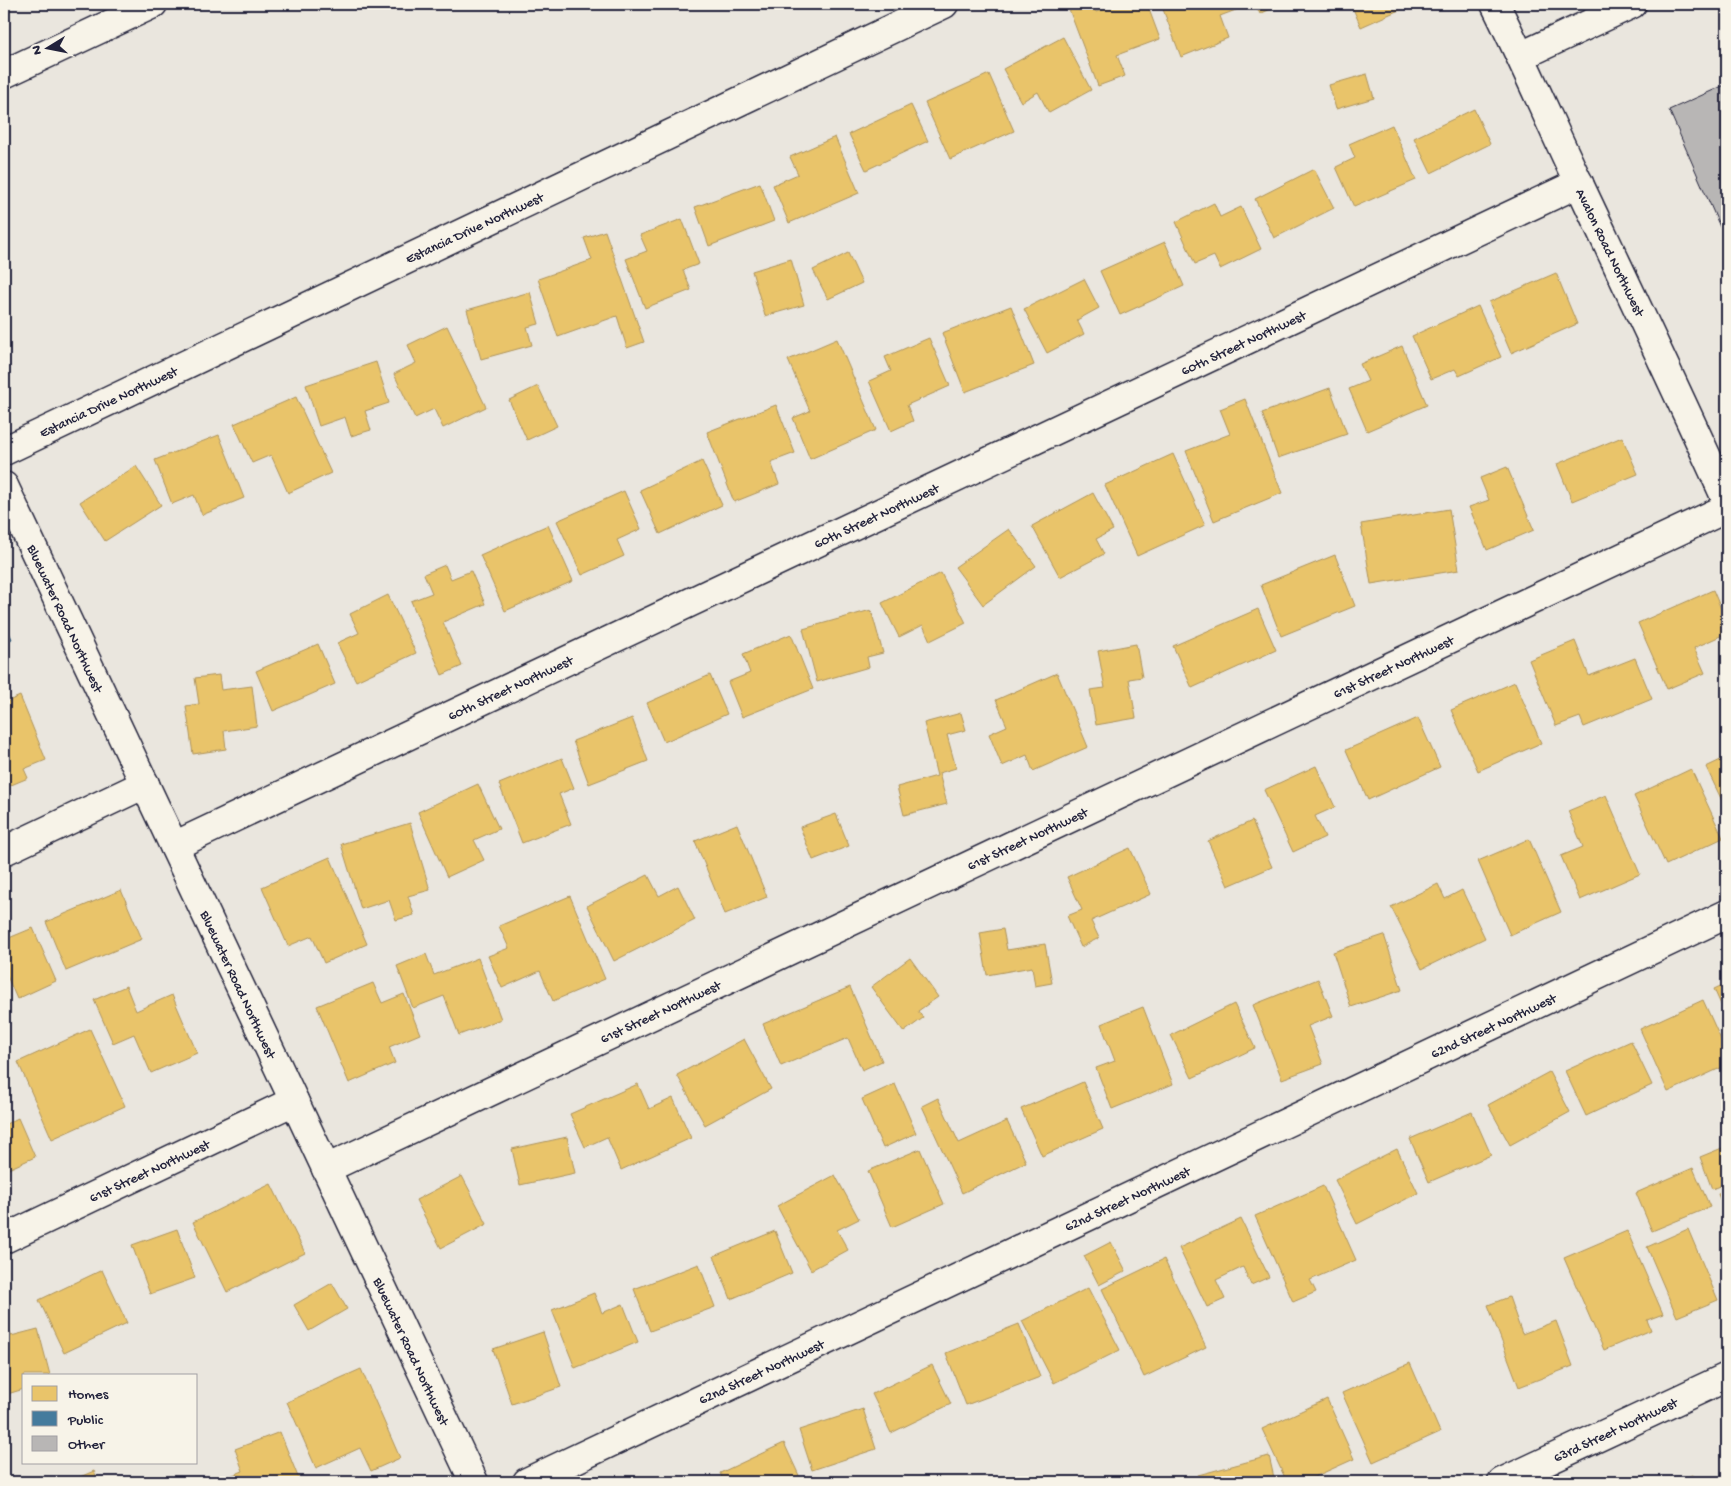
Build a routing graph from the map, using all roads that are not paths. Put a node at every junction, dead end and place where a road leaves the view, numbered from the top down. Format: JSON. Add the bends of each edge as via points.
{"nodes":[{"id":1,"x":153,"y":4,"type":"edge"},
{"id":2,"x":944,"y":4,"type":"edge"},
{"id":3,"x":1495,"y":4,"type":"edge"},
{"id":4,"x":1632,"y":4,"type":"edge"},
{"id":5,"x":1521,"y":56,"type":"junction"},
{"id":6,"x":4,"y":74,"type":"edge"},
{"id":7,"x":1579,"y":184,"type":"junction"},
{"id":8,"x":4,"y":450,"type":"edge"},
{"id":9,"x":4,"y":486,"type":"edge"},
{"id":10,"x":1727,"y":501,"type":"edge"},
{"id":11,"x":1727,"y":508,"type":"edge"},
{"id":12,"x":145,"y":784,"type":"junction"},
{"id":13,"x":174,"y":846,"type":"junction"},
{"id":14,"x":4,"y":851,"type":"edge"},
{"id":15,"x":1727,"y":914,"type":"edge"},
{"id":16,"x":294,"y":1101,"type":"junction"},
{"id":17,"x":326,"y":1169,"type":"junction"},
{"id":18,"x":4,"y":1239,"type":"edge"},
{"id":19,"x":1727,"y":1377,"type":"edge"},
{"id":20,"x":474,"y":1482,"type":"edge"},
{"id":21,"x":527,"y":1482,"type":"edge"},
{"id":22,"x":1502,"y":1482,"type":"edge"}],
"edges":[{"from":1,"to":6,"type":"street"},
{"from":2,"to":8,"type":"street","name":"Estancia Drive Northwest"},
{"from":3,"to":5,"type":"street","name":"Avalon Road Northwest"},
{"from":4,"to":5,"type":"street"},
{"from":5,"to":7,"type":"street","name":"Avalon Road Northwest"},
{"from":7,"to":10,"type":"street","name":"Avalon Road Northwest"},
{"from":7,"to":13,"type":"street","name":"60th Street Northwest"},
{"from":9,"to":12,"type":"street","name":"Bluewater Road Northwest"},
{"from":11,"to":17,"type":"street","name":"61st Street Northwest"},
{"from":12,"to":13,"type":"street","name":"Bluewater Road Northwest"},
{"from":12,"to":14,"type":"street"},
{"from":13,"to":16,"type":"street","name":"Bluewater Road Northwest"},
{"from":15,"to":21,"type":"street","name":"62nd Street Northwest"},
{"from":16,"to":17,"type":"street","name":"Bluewater Road Northwest"},
{"from":16,"to":18,"type":"street","name":"61st Street Northwest"},
{"from":17,"to":20,"type":"street","name":"Bluewater Road Northwest"},
{"from":19,"to":22,"type":"street","name":"63rd Street Northwest"}]}
